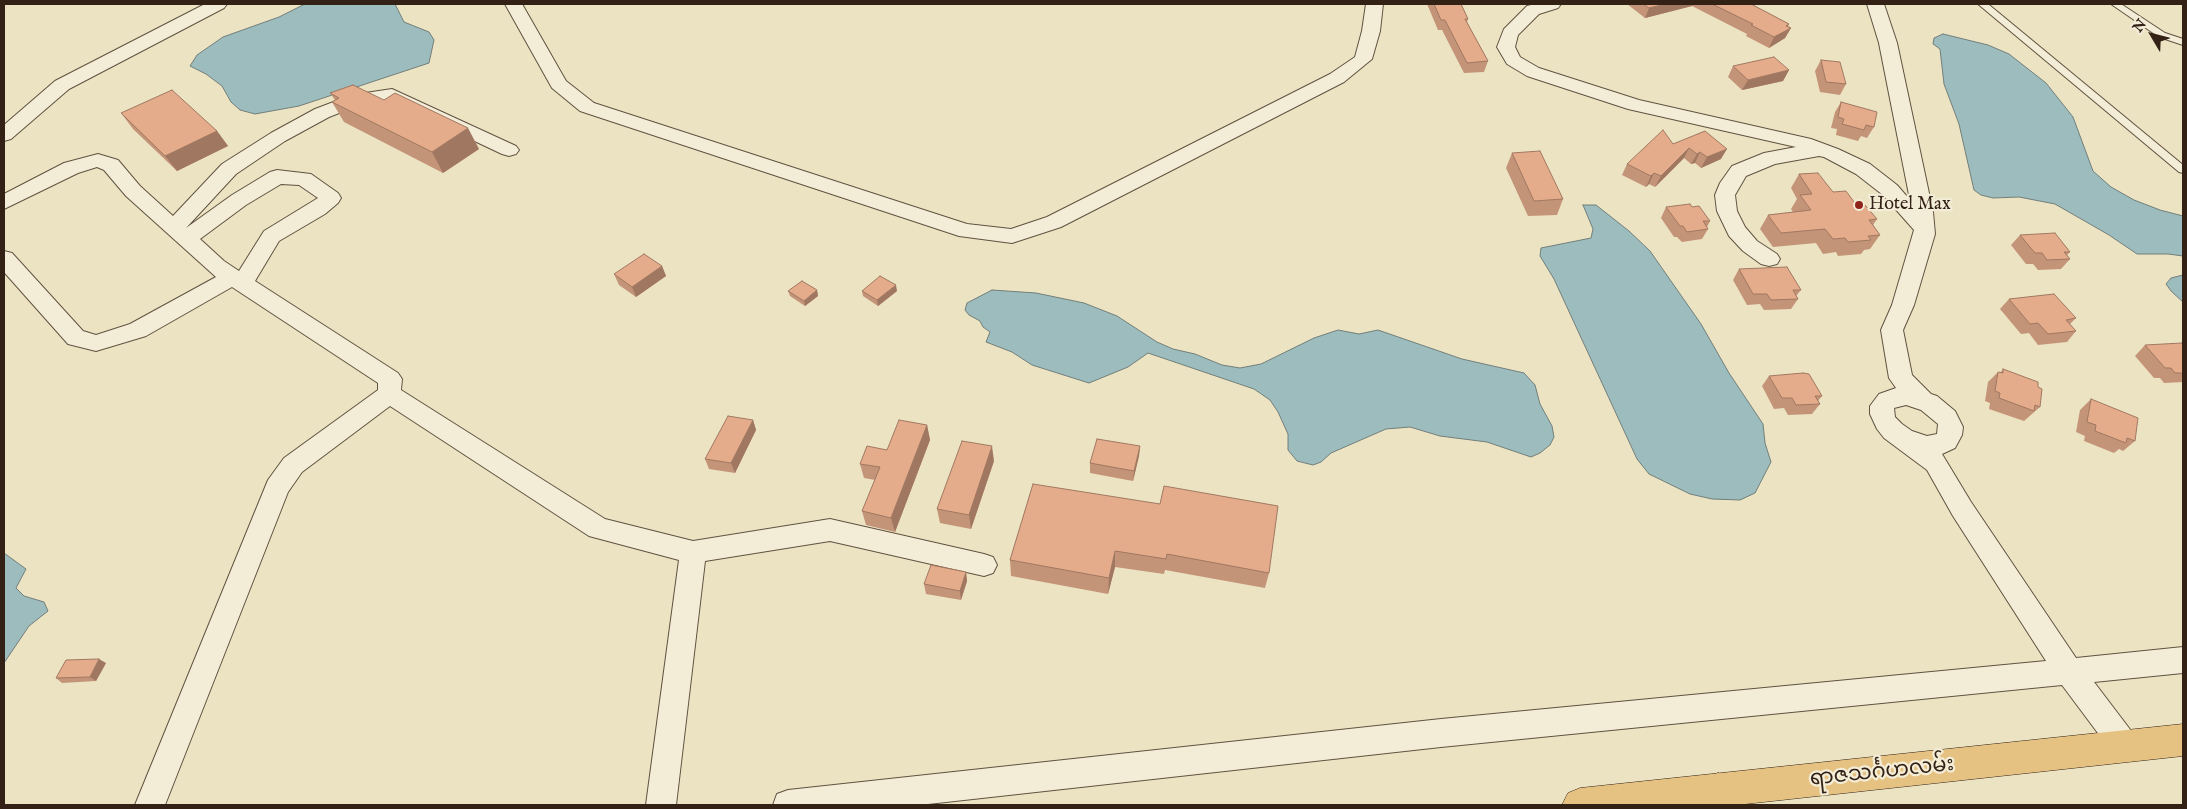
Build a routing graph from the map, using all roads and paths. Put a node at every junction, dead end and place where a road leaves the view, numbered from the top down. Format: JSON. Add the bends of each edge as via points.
{"nodes":[{"id":1,"x":218,"y":4,"type":"edge"},
{"id":2,"x":514,"y":4,"type":"edge"},
{"id":3,"x":1374,"y":4,"type":"edge"},
{"id":4,"x":1552,"y":4,"type":"edge"},
{"id":5,"x":1876,"y":4,"type":"edge"},
{"id":6,"x":1983,"y":4,"type":"edge"},
{"id":7,"x":2115,"y":4,"type":"edge"},
{"id":8,"x":2183,"y":42,"type":"edge"},
{"id":9,"x":1728,"y":125,"type":"junction"},
{"id":10,"x":4,"y":135,"type":"edge"},
{"id":11,"x":1821,"y":149,"type":"junction"},
{"id":12,"x":509,"y":150,"type":"dead end"},
{"id":13,"x":1760,"y":161,"type":"junction"},
{"id":14,"x":2183,"y":170,"type":"edge"},
{"id":15,"x":4,"y":202,"type":"edge"},
{"id":16,"x":1924,"y":228,"type":"junction"},
{"id":17,"x":180,"y":233,"type":"junction"},
{"id":18,"x":4,"y":258,"type":"edge"},
{"id":19,"x":1769,"y":259,"type":"dead end"},
{"id":20,"x":238,"y":280,"type":"junction"},
{"id":21,"x":1897,"y":388,"type":"junction"},
{"id":22,"x":389,"y":394,"type":"junction"},
{"id":23,"x":1940,"y":453,"type":"junction"},
{"id":24,"x":693,"y":552,"type":"junction"},
{"id":25,"x":984,"y":565,"type":"dead end"},
{"id":26,"x":2183,"y":660,"type":"edge"},
{"id":27,"x":2070,"y":672,"type":"junction"},
{"id":28,"x":2183,"y":740,"type":"edge"},
{"id":29,"x":2125,"y":746,"type":"junction"},
{"id":30,"x":1722,"y":798,"type":"edge"},
{"id":31,"x":150,"y":805,"type":"edge"},
{"id":32,"x":661,"y":805,"type":"edge"},
{"id":33,"x":788,"y":805,"type":"edge"},
{"id":34,"x":1580,"y":805,"type":"edge"}],
"edges":[{"from":1,"to":10,"type":"street","via":[[62,85]]},
{"from":2,"to":3,"type":"street","via":[[560,84],[587,107],[966,232],[1012,236],[1054,222],[1337,78],[1364,59]]},
{"from":4,"to":9,"type":"street","via":[[1533,10],[1510,33],[1506,47],[1513,60],[1557,81],[1627,102]]},
{"from":5,"to":16,"type":"street","via":[[1888,43]]},
{"from":6,"to":14,"type":"lane"},
{"from":7,"to":8,"type":"lane","via":[[2162,35]]},
{"from":9,"to":11,"type":"street"},
{"from":9,"to":13,"type":"street","via":[[1747,138]]},
{"from":11,"to":13,"type":"street"},
{"from":11,"to":16,"type":"street","via":[[1863,169],[1890,190]]},
{"from":12,"to":17,"type":"street","via":[[392,95],[360,99],[322,113],[229,169]]},
{"from":13,"to":19,"type":"street","via":[[1739,171],[1725,195],[1727,211],[1736,231]]},
{"from":15,"to":17,"type":"street","via":[[71,168],[98,160],[111,166],[133,191]]},
{"from":16,"to":21,"type":"street","via":[[1914,271],[1892,330]]},
{"from":17,"to":20,"type":"street","via":[[216,266]]},
{"from":17,"to":20,"type":"street","via":[[277,177],[304,179],[330,198],[318,209],[271,236]]},
{"from":18,"to":20,"type":"street","via":[[76,338],[96,343],[138,330]]},
{"from":20,"to":22,"type":"street","via":[[390,379]]},
{"from":21,"to":23,"type":"street","via":[[1906,396],[1922,400],[1939,410],[1947,418],[1950,435]]},
{"from":21,"to":23,"type":"street","via":[[1882,406],[1882,414],[1889,427],[1903,438]]},
{"from":22,"to":24,"type":"street","via":[[598,528]]},
{"from":22,"to":31,"type":"street","via":[[293,465],[277,487]]},
{"from":23,"to":27,"type":"street","via":[[1962,509]]},
{"from":24,"to":25,"type":"street","via":[[830,530]]},
{"from":24,"to":32,"type":"street"},
{"from":26,"to":27,"type":"street"},
{"from":27,"to":29,"type":"street"},
{"from":27,"to":33,"type":"street","via":[[1441,733]]},
{"from":28,"to":29,"type":"main road","name":"ရာဇသင်္ဂဟလမ်း"},
{"from":29,"to":30,"type":"main road","name":"ရာဇသင်္ဂဟလမ်း"},
{"from":30,"to":34,"type":"main road","name":"ရာဇသင်္ဂဟလမ်း"}]}
